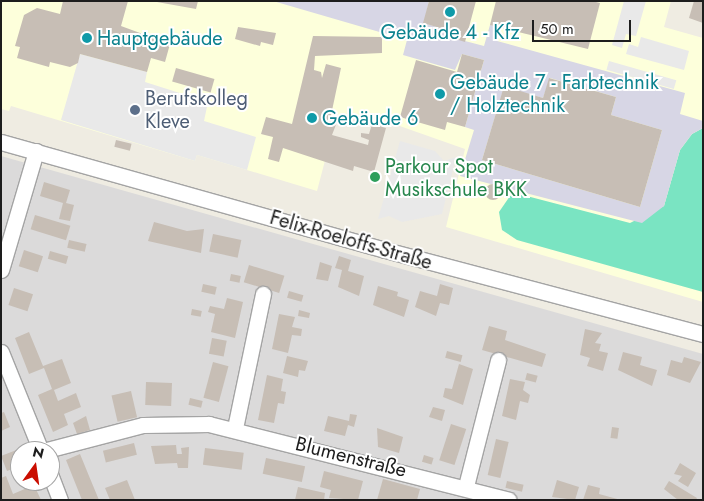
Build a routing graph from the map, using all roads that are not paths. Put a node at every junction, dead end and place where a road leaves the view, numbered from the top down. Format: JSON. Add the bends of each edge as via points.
{"nodes":[{"id":1,"x":1,"y":142,"type":"edge"},
{"id":2,"x":36,"y":151,"type":"junction"},
{"id":3,"x":1,"y":270,"type":"edge"},
{"id":4,"x":263,"y":294,"type":"dead end"},
{"id":5,"x":703,"y":334,"type":"edge"},
{"id":6,"x":1,"y":352,"type":"edge"},
{"id":7,"x":498,"y":360,"type":"dead end"},
{"id":8,"x":235,"y":428,"type":"junction"},
{"id":9,"x":38,"y":441,"type":"edge"},
{"id":10,"x":60,"y":446,"type":"edge"},
{"id":11,"x":466,"y":486,"type":"junction"},
{"id":12,"x":509,"y":500,"type":"edge"}],
"edges":[{"from":1,"to":2,"type":"street","name":"Felix-Roeloffs-Straße"},
{"from":2,"to":3,"type":"street"},
{"from":2,"to":5,"type":"street","name":"Felix-Roeloffs-Straße","via":[[385,250]]},
{"from":4,"to":8,"type":"street"},
{"from":6,"to":9,"type":"street"},
{"from":7,"to":11,"type":"street"},
{"from":8,"to":10,"type":"street","name":"Blumenstraße","via":[[179,422],[143,425]]},
{"from":8,"to":11,"type":"street","name":"Blumenstraße"},
{"from":11,"to":12,"type":"street","name":"Blumenstraße"}]}
